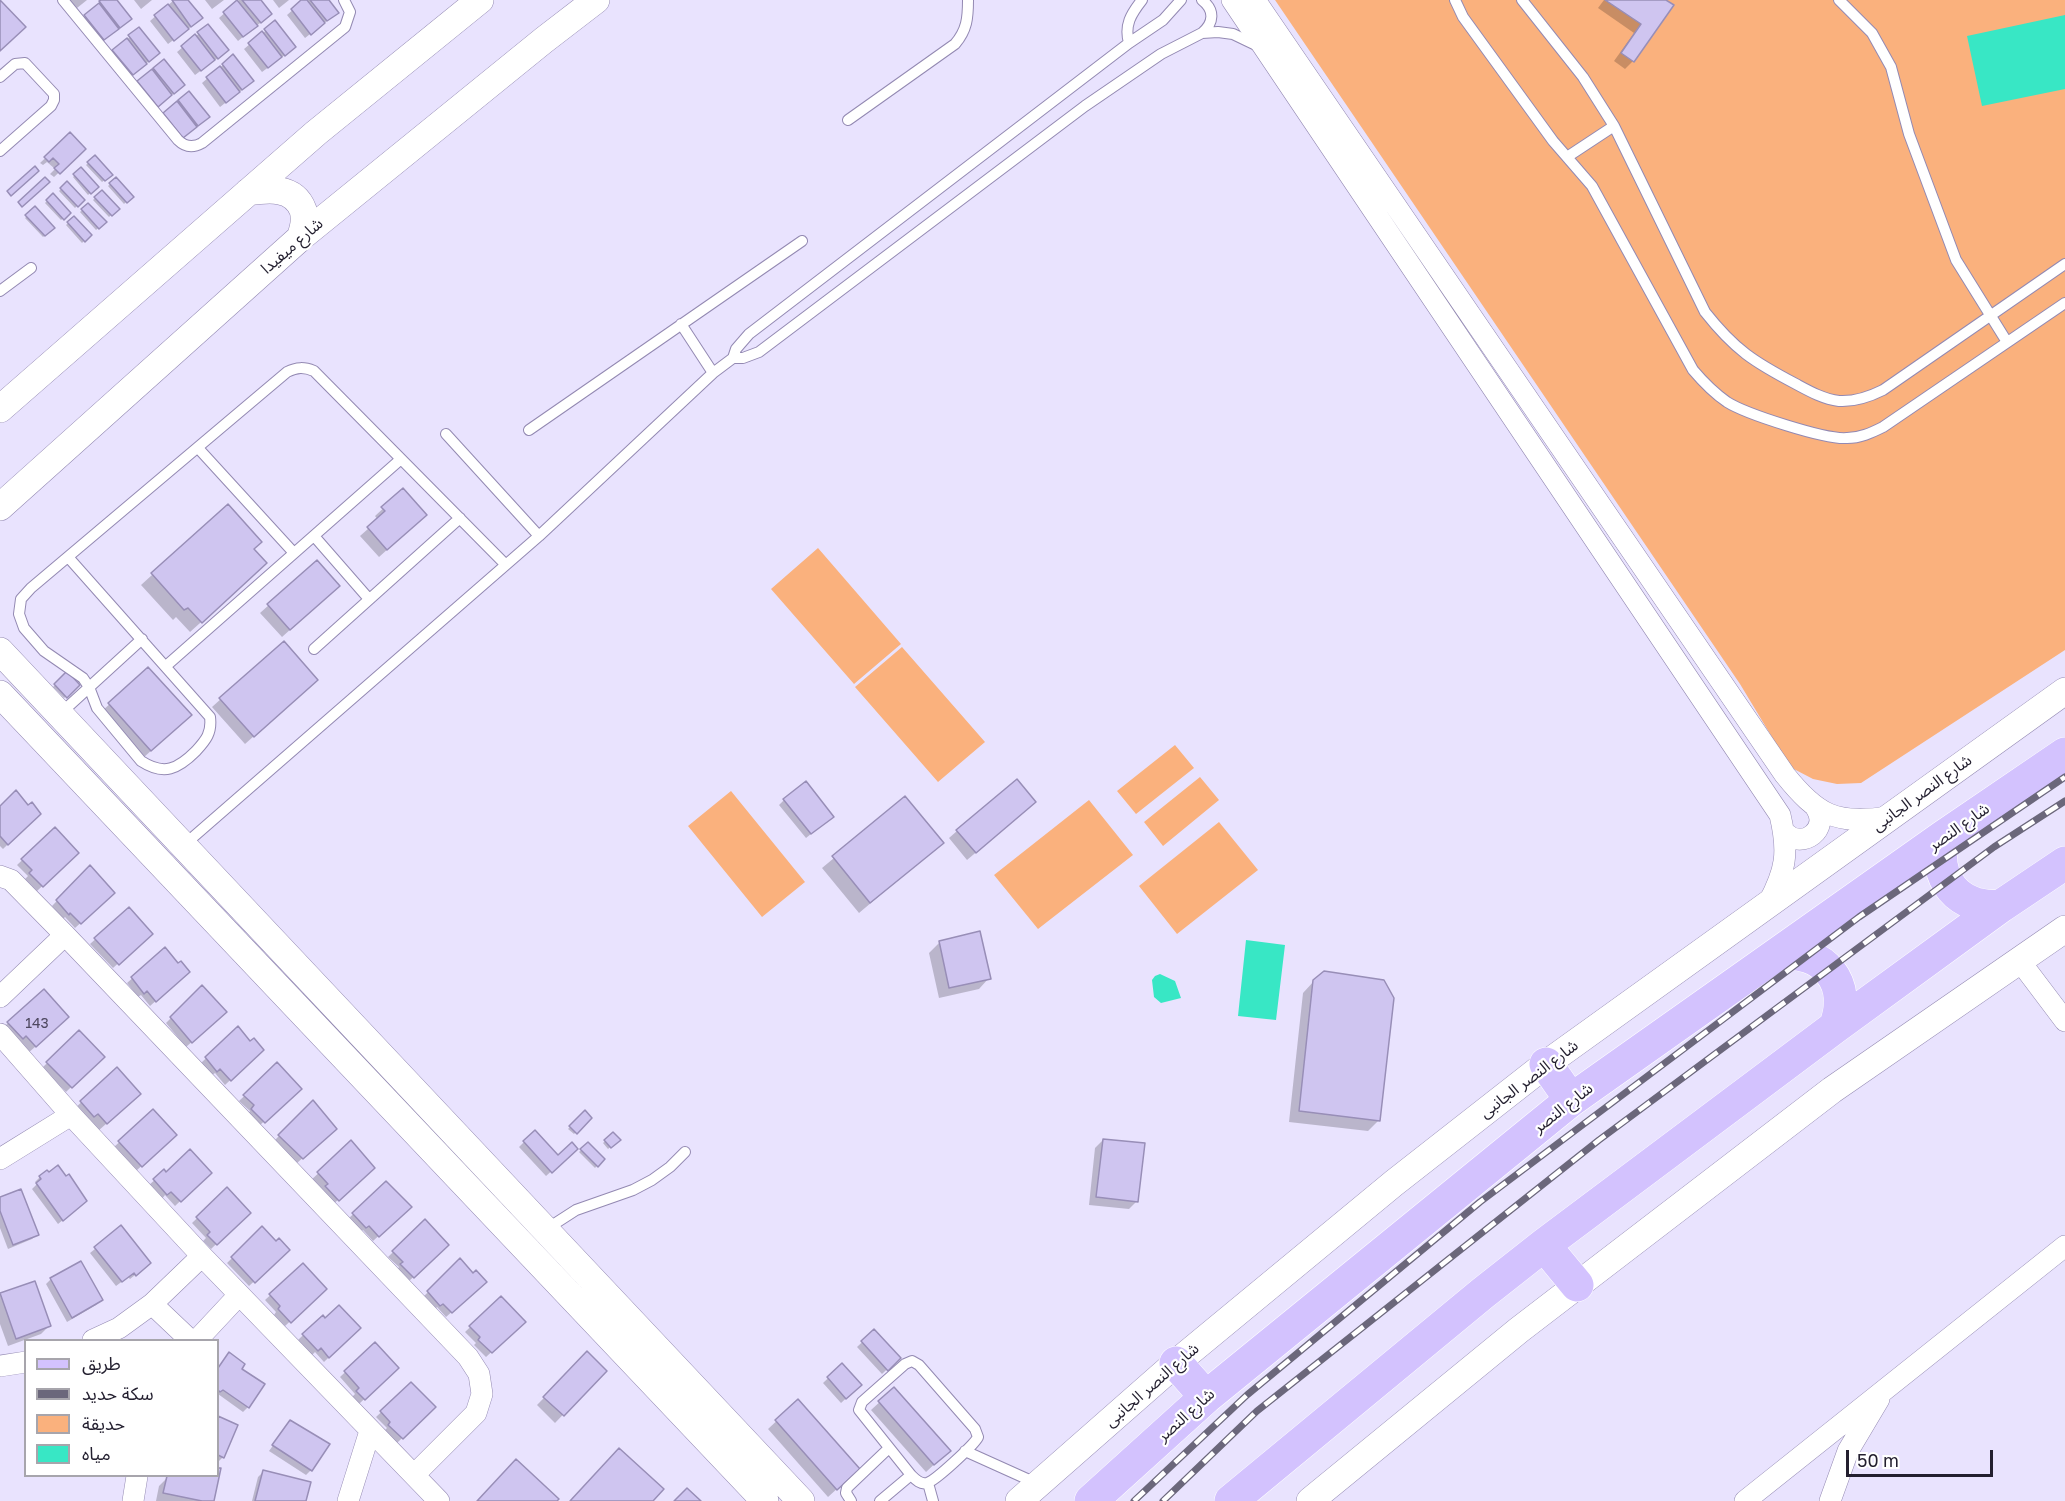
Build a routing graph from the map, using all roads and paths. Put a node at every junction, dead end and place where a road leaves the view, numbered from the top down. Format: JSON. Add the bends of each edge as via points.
{"nodes":[{"id":1,"x":63,"y":0,"type":"edge"},
{"id":2,"x":344,"y":0,"type":"edge"},
{"id":3,"x":480,"y":0,"type":"edge"},
{"id":4,"x":596,"y":0,"type":"edge"},
{"id":5,"x":968,"y":0,"type":"edge"},
{"id":6,"x":1142,"y":0,"type":"edge"},
{"id":7,"x":1181,"y":0,"type":"edge"},
{"id":8,"x":1202,"y":0,"type":"edge"},
{"id":9,"x":1232,"y":0,"type":"edge"},
{"id":10,"x":1255,"y":0,"type":"edge"},
{"id":11,"x":1455,"y":0,"type":"edge"},
{"id":12,"x":1522,"y":0,"type":"edge"},
{"id":13,"x":1839,"y":0,"type":"edge"},
{"id":14,"x":1203,"y":33,"type":"junction"},
{"id":15,"x":1129,"y":43,"type":"junction"},
{"id":16,"x":1272,"y":59,"type":"junction"},
{"id":17,"x":0,"y":77,"type":"edge"},
{"id":18,"x":848,"y":120,"type":"dead end"},
{"id":19,"x":1614,"y":126,"type":"junction"},
{"id":20,"x":0,"y":152,"type":"edge"},
{"id":21,"x":1567,"y":157,"type":"junction"},
{"id":22,"x":248,"y":192,"type":"junction"},
{"id":23,"x":300,"y":238,"type":"junction"},
{"id":24,"x":802,"y":241,"type":"dead end"},
{"id":25,"x":2065,"y":264,"type":"edge"},
{"id":26,"x":31,"y":268,"type":"dead end"},
{"id":27,"x":0,"y":291,"type":"edge"},
{"id":28,"x":2065,"y":303,"type":"edge"},
{"id":29,"x":1989,"y":316,"type":"junction"},
{"id":30,"x":681,"y":324,"type":"junction"},
{"id":31,"x":2007,"y":342,"type":"junction"},
{"id":32,"x":733,"y":358,"type":"junction"},
{"id":33,"x":713,"y":373,"type":"junction"},
{"id":34,"x":0,"y":409,"type":"edge"},
{"id":35,"x":529,"y":430,"type":"dead end"},
{"id":36,"x":446,"y":434,"type":"dead end"},
{"id":37,"x":198,"y":448,"type":"junction"},
{"id":38,"x":401,"y":459,"type":"junction"},
{"id":39,"x":0,"y":507,"type":"edge"},
{"id":40,"x":460,"y":518,"type":"junction"},
{"id":41,"x":314,"y":536,"type":"junction"},
{"id":42,"x":539,"y":537,"type":"junction"},
{"id":43,"x":294,"y":553,"type":"junction"},
{"id":44,"x":68,"y":557,"type":"junction"},
{"id":45,"x":505,"y":564,"type":"junction"},
{"id":46,"x":369,"y":599,"type":"junction"},
{"id":47,"x":142,"y":639,"type":"junction"},
{"id":48,"x":314,"y":649,"type":"dead end"},
{"id":49,"x":0,"y":651,"type":"edge"},
{"id":50,"x":166,"y":666,"type":"junction"},
{"id":51,"x":89,"y":687,"type":"junction"},
{"id":52,"x":2065,"y":691,"type":"edge"},
{"id":53,"x":0,"y":694,"type":"edge"},
{"id":54,"x":58,"y":715,"type":"junction"},
{"id":55,"x":86,"y":742,"type":"junction"},
{"id":56,"x":2065,"y":754,"type":"edge"},
{"id":57,"x":64,"y":762,"type":"junction"},
{"id":58,"x":1816,"y":808,"type":"junction"},
{"id":59,"x":1888,"y":817,"type":"junction"},
{"id":60,"x":1785,"y":833,"type":"junction"},
{"id":61,"x":1943,"y":837,"type":"junction"},
{"id":62,"x":183,"y":846,"type":"junction"},
{"id":63,"x":2065,"y":863,"type":"edge"},
{"id":64,"x":0,"y":876,"type":"edge"},
{"id":65,"x":1768,"y":904,"type":"junction"},
{"id":66,"x":2001,"y":906,"type":"junction"},
{"id":67,"x":2065,"y":929,"type":"edge"},
{"id":68,"x":65,"y":935,"type":"junction"},
{"id":69,"x":1778,"y":954,"type":"junction"},
{"id":70,"x":2019,"y":960,"type":"junction"},
{"id":71,"x":0,"y":997,"type":"edge"},
{"id":72,"x":2065,"y":1022,"type":"edge"},
{"id":73,"x":1835,"y":1027,"type":"junction"},
{"id":74,"x":0,"y":1034,"type":"edge"},
{"id":75,"x":1546,"y":1064,"type":"junction"},
{"id":76,"x":1571,"y":1100,"type":"junction"},
{"id":77,"x":71,"y":1115,"type":"junction"},
{"id":78,"x":685,"y":1152,"type":"dead end"},
{"id":79,"x":0,"y":1159,"type":"edge"},
{"id":80,"x":545,"y":1230,"type":"junction"},
{"id":81,"x":1544,"y":1245,"type":"junction"},
{"id":82,"x":2065,"y":1246,"type":"edge"},
{"id":83,"x":202,"y":1256,"type":"junction"},
{"id":84,"x":1577,"y":1285,"type":"junction"},
{"id":85,"x":239,"y":1295,"type":"junction"},
{"id":86,"x":152,"y":1304,"type":"junction"},
{"id":87,"x":97,"y":1339,"type":"edge"},
{"id":88,"x":188,"y":1339,"type":"edge"},
{"id":89,"x":199,"y":1339,"type":"edge"},
{"id":90,"x":24,"y":1362,"type":"edge"},
{"id":91,"x":1176,"y":1363,"type":"junction"},
{"id":92,"x":0,"y":1366,"type":"edge"},
{"id":93,"x":1886,"y":1388,"type":"junction"},
{"id":94,"x":1206,"y":1397,"type":"junction"},
{"id":95,"x":370,"y":1431,"type":"junction"},
{"id":96,"x":890,"y":1448,"type":"junction"},
{"id":97,"x":965,"y":1451,"type":"junction"},
{"id":98,"x":414,"y":1474,"type":"junction"},
{"id":99,"x":911,"y":1475,"type":"junction"},
{"id":100,"x":137,"y":1477,"type":"edge"},
{"id":101,"x":928,"y":1483,"type":"junction"},
{"id":102,"x":1029,"y":1493,"type":"edge"},
{"id":103,"x":1233,"y":1500,"type":"edge"},
{"id":104,"x":133,"y":1501,"type":"edge"},
{"id":105,"x":348,"y":1501,"type":"edge"},
{"id":106,"x":439,"y":1501,"type":"edge"},
{"id":107,"x":765,"y":1501,"type":"edge"},
{"id":108,"x":801,"y":1501,"type":"edge"},
{"id":109,"x":851,"y":1501,"type":"edge"},
{"id":110,"x":880,"y":1501,"type":"edge"},
{"id":111,"x":933,"y":1501,"type":"edge"},
{"id":112,"x":1091,"y":1501,"type":"edge"},
{"id":113,"x":1310,"y":1501,"type":"edge"},
{"id":114,"x":1745,"y":1501,"type":"edge"},
{"id":115,"x":1830,"y":1501,"type":"edge"}],
"edges":[{"from":1,"to":2,"type":"lane","via":[[178,140],[193,147],[345,27],[350,12]]},
{"from":3,"to":22,"type":"street"},
{"from":4,"to":23,"type":"street","name":"شارع ميفيدا"},
{"from":5,"to":18,"type":"lane","via":[[967,23],[956,44]]},
{"from":6,"to":15,"type":"lane","via":[[1129,18]]},
{"from":7,"to":15,"type":"lane","via":[[1163,20]]},
{"from":8,"to":14,"type":"lane","via":[[1212,14]]},
{"from":9,"to":16,"type":"street"},
{"from":10,"to":58,"type":"street","via":[[1785,775]]},
{"from":11,"to":21,"type":"lane","via":[[1463,17]]},
{"from":12,"to":19,"type":"lane","via":[[1583,77]]},
{"from":13,"to":29,"type":"lane","via":[[1872,33],[1891,68],[1910,134],[1956,260]]},
{"from":14,"to":16,"type":"lane","via":[[1226,33],[1248,40]]},
{"from":14,"to":32,"type":"lane","via":[[1161,54],[1102,94],[759,352]]},
{"from":15,"to":32,"type":"lane","via":[[749,334]]},
{"from":16,"to":60,"type":"street","via":[[1780,815]]},
{"from":17,"to":20,"type":"lane","via":[[15,64],[25,63],[54,94],[54,100]]},
{"from":19,"to":21,"type":"lane"},
{"from":19,"to":29,"type":"lane","via":[[1705,312],[1720,332],[1757,364],[1810,391],[1839,401],[1869,397]]},
{"from":21,"to":31,"type":"lane","via":[[1592,186],[1693,370],[1709,389],[1752,414],[1828,438],[1866,435]]},
{"from":22,"to":23,"type":"street","via":[[280,190],[296,198],[305,221]]},
{"from":22,"to":34,"type":"street"},
{"from":23,"to":39,"type":"street","name":"شارع ميفيدا"},
{"from":24,"to":30,"type":"lane"},
{"from":25,"to":29,"type":"lane"},
{"from":26,"to":27,"type":"lane"},
{"from":28,"to":31,"type":"lane"},
{"from":29,"to":31,"type":"lane"},
{"from":30,"to":33,"type":"lane"},
{"from":30,"to":35,"type":"lane"},
{"from":32,"to":33,"type":"lane"},
{"from":33,"to":42,"type":"lane"},
{"from":36,"to":42,"type":"lane"},
{"from":37,"to":38,"type":"lane","via":[[287,372],[305,368],[314,371]]},
{"from":37,"to":43,"type":"lane"},
{"from":37,"to":44,"type":"lane"},
{"from":38,"to":40,"type":"lane"},
{"from":38,"to":41,"type":"lane"},
{"from":40,"to":45,"type":"lane"},
{"from":40,"to":46,"type":"lane"},
{"from":41,"to":43,"type":"lane"},
{"from":41,"to":46,"type":"lane"},
{"from":42,"to":45,"type":"lane"},
{"from":43,"to":50,"type":"lane"},
{"from":44,"to":47,"type":"lane"},
{"from":44,"to":51,"type":"lane","via":[[26,594],[19,614],[24,628],[44,651],[79,673]]},
{"from":45,"to":62,"type":"lane"},
{"from":46,"to":48,"type":"lane"},
{"from":47,"to":50,"type":"lane"},
{"from":47,"to":51,"type":"lane"},
{"from":49,"to":54,"type":"street"},
{"from":50,"to":51,"type":"lane","via":[[210,717],[211,727],[209,736],[176,767],[158,769],[141,760],[97,708]]},
{"from":51,"to":54,"type":"lane"},
{"from":52,"to":59,"type":"street","name":"شارع النصر الجانبى"},
{"from":53,"to":57,"type":"street"},
{"from":54,"to":55,"type":"street"},
{"from":55,"to":57,"type":"street"},
{"from":55,"to":62,"type":"street"},
{"from":56,"to":61,"type":"main road","name":"شارع النصر"},
{"from":57,"to":107,"type":"street"},
{"from":58,"to":59,"type":"street","via":[[1847,819]]},
{"from":58,"to":60,"type":"street","via":[[1820,820],[1815,833],[1803,840]]},
{"from":59,"to":65,"type":"street","name":"شارع النصر الجانبى"},
{"from":60,"to":65,"type":"street","via":[[1786,859]]},
{"from":61,"to":66,"type":"main road","via":[[1941,870],[1952,889],[1969,902]]},
{"from":61,"to":69,"type":"main road","name":"شارع النصر"},
{"from":62,"to":80,"type":"street"},
{"from":63,"to":66,"type":"main road"},
{"from":64,"to":68,"type":"street","via":[[10,880]]},
{"from":65,"to":75,"type":"street","name":"شارع النصر الجانبى"},
{"from":66,"to":73,"type":"main road"},
{"from":67,"to":70,"type":"street"},
{"from":68,"to":71,"type":"street"},
{"from":68,"to":98,"type":"street","via":[[468,1357],[479,1374],[482,1394],[476,1413]]},
{"from":69,"to":73,"type":"main road","via":[[1802,953],[1831,972],[1841,1005]]},
{"from":69,"to":76,"type":"main road","name":"شارع النصر"},
{"from":70,"to":72,"type":"street"},
{"from":70,"to":84,"type":"street","via":[[1832,1090]]},
{"from":73,"to":81,"type":"main road"},
{"from":74,"to":77,"type":"street"},
{"from":75,"to":76,"type":"main road"},
{"from":75,"to":91,"type":"street","name":"شارع النصر الجانبى"},
{"from":76,"to":94,"type":"main road","name":"شارع النصر"},
{"from":77,"to":79,"type":"street"},
{"from":77,"to":83,"type":"street"},
{"from":78,"to":80,"type":"lane","via":[[652,1180],[576,1210]]},
{"from":80,"to":108,"type":"street"},
{"from":81,"to":84,"type":"main road"},
{"from":81,"to":103,"type":"main road"},
{"from":82,"to":93,"type":"street"},
{"from":83,"to":85,"type":"street"},
{"from":83,"to":86,"type":"street"},
{"from":84,"to":113,"type":"street"},
{"from":85,"to":89,"type":"street"},
{"from":85,"to":95,"type":"street"},
{"from":86,"to":87,"type":"street"},
{"from":86,"to":88,"type":"street"},
{"from":90,"to":92,"type":"street"},
{"from":91,"to":94,"type":"main road"},
{"from":91,"to":102,"type":"street","name":"شارع النصر الجانبى"},
{"from":93,"to":114,"type":"street"},
{"from":93,"to":115,"type":"street","via":[[1848,1451]]},
{"from":94,"to":112,"type":"main road","name":"شارع النصر"},
{"from":95,"to":98,"type":"street"},
{"from":95,"to":105,"type":"street"},
{"from":96,"to":97,"type":"lane","via":[[859,1407],[912,1361],[975,1429],[978,1437]]},
{"from":96,"to":99,"type":"lane"},
{"from":96,"to":109,"type":"lane","via":[[847,1488]]},
{"from":97,"to":101,"type":"lane"},
{"from":97,"to":102,"type":"lane"},
{"from":98,"to":106,"type":"street"},
{"from":99,"to":101,"type":"lane","via":[[919,1483]]},
{"from":99,"to":110,"type":"lane"},
{"from":100,"to":104,"type":"street"},
{"from":101,"to":111,"type":"lane"}]}
